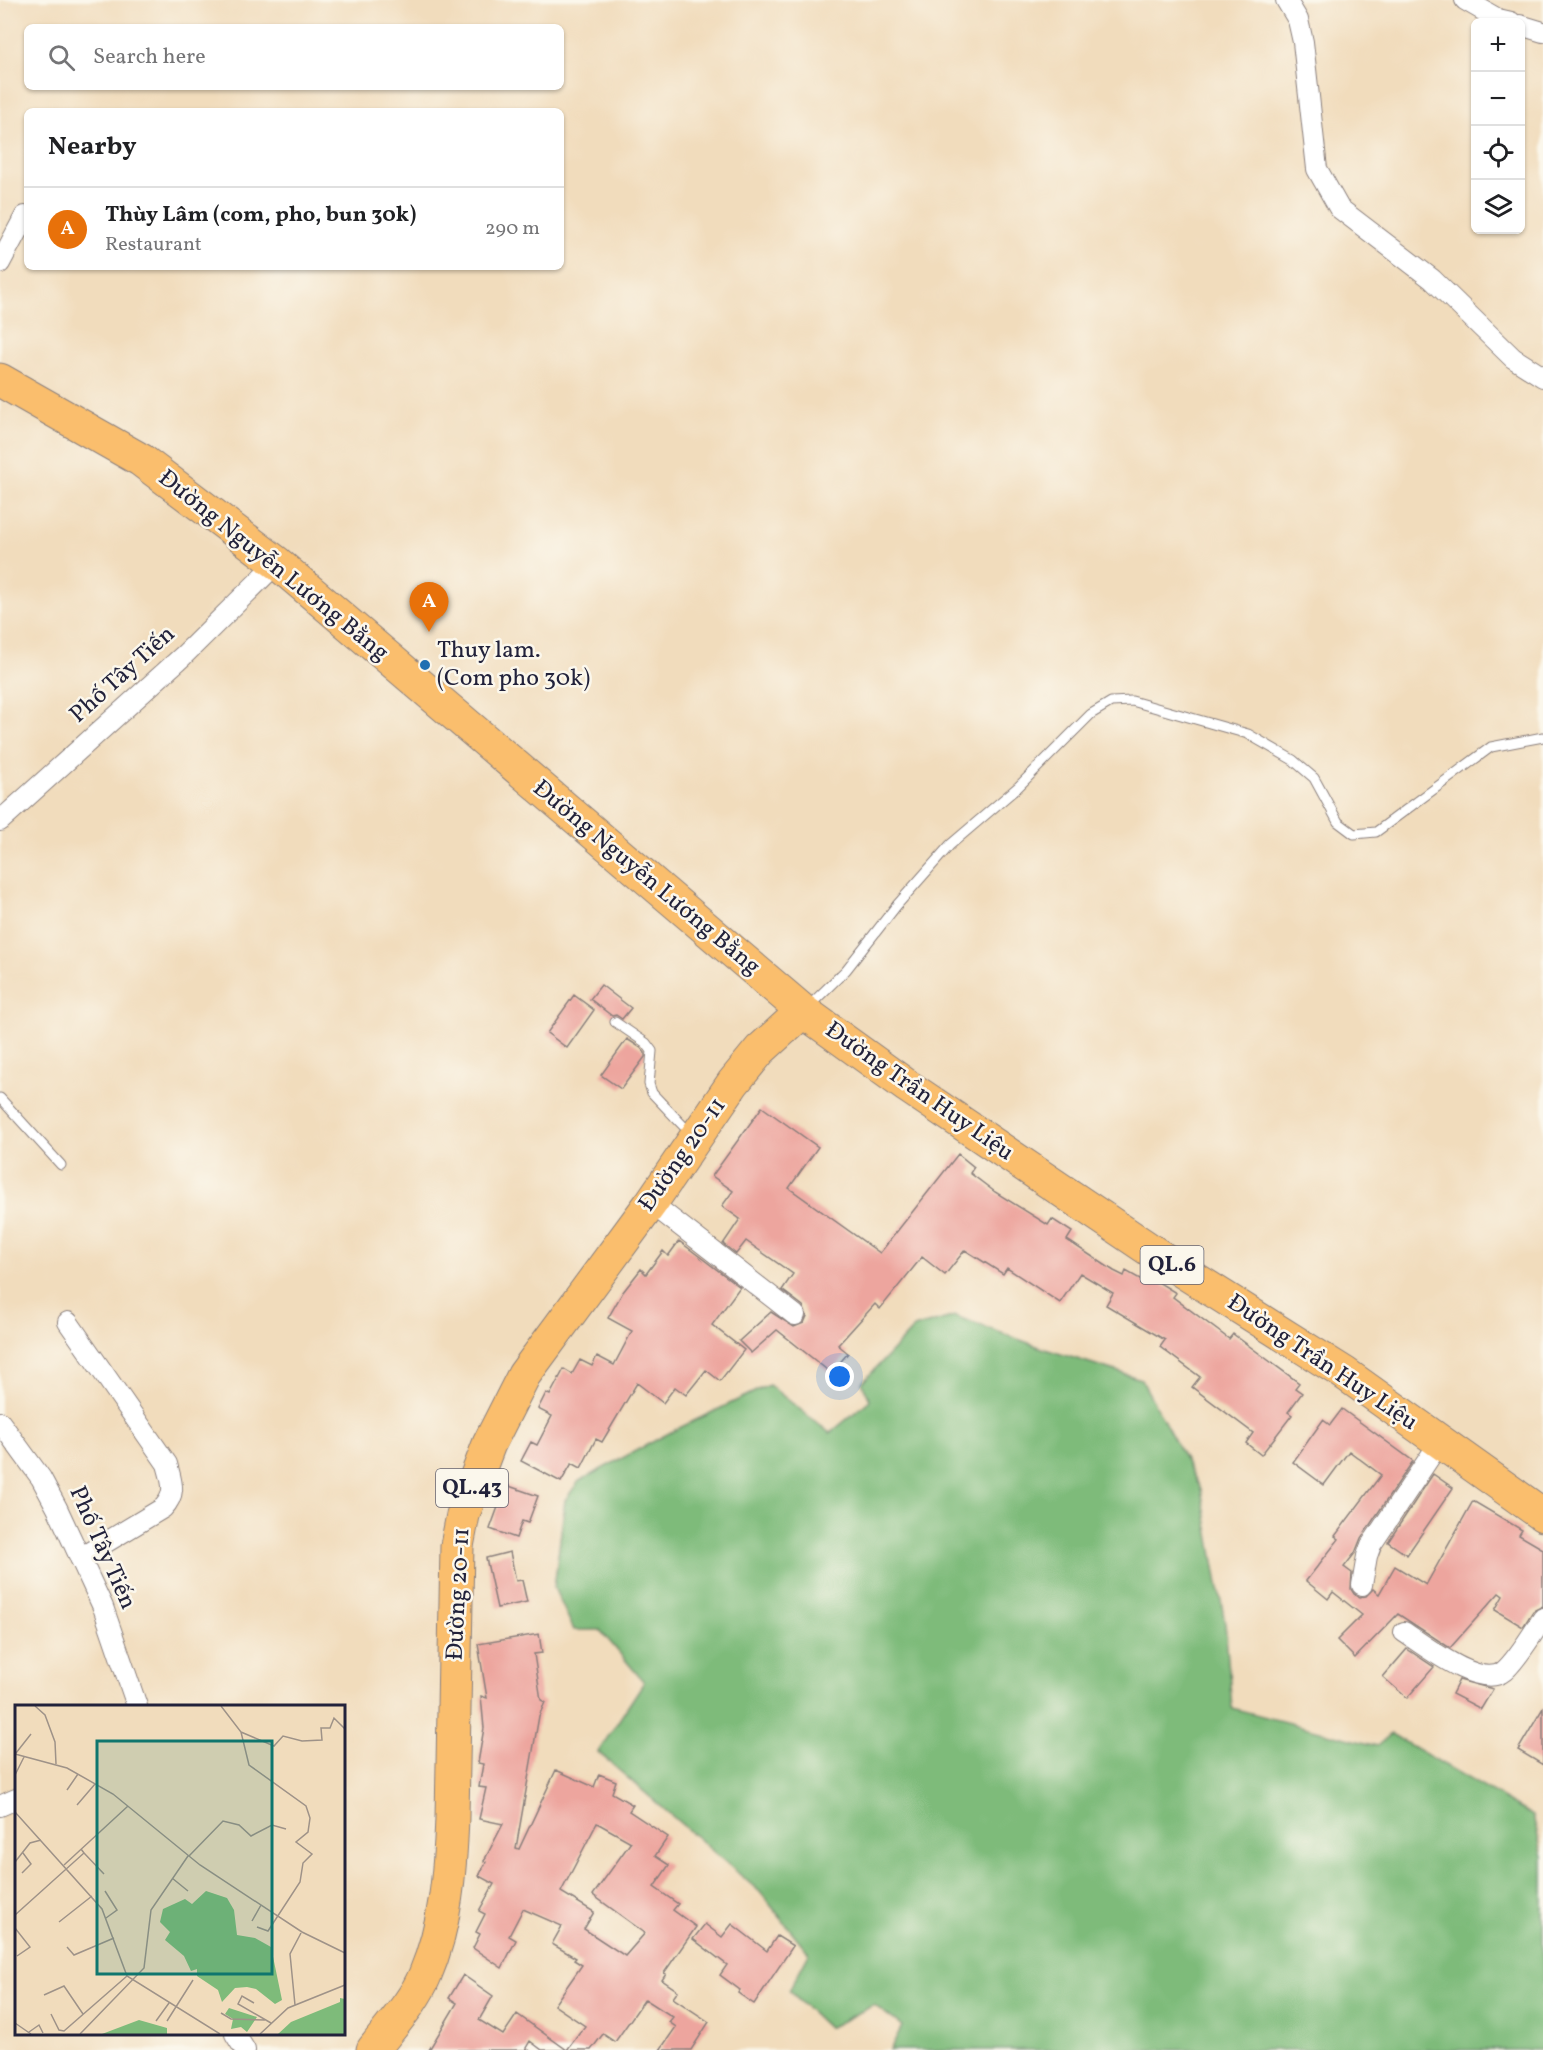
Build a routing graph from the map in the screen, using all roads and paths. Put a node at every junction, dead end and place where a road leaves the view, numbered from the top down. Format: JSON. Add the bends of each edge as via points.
{"nodes":[{"id":1,"x":1286,"y":0,"type":"edge"},
{"id":2,"x":1465,"y":0,"type":"edge"},
{"id":3,"x":1496,"y":18,"type":"edge"},
{"id":4,"x":1525,"y":26,"type":"edge"},
{"id":5,"x":1543,"y":32,"type":"edge"},
{"id":6,"x":24,"y":218,"type":"edge"},
{"id":7,"x":0,"y":263,"type":"edge"},
{"id":8,"x":1543,"y":377,"type":"edge"},
{"id":9,"x":0,"y":380,"type":"edge"},
{"id":10,"x":277,"y":563,"type":"junction"},
{"id":11,"x":1543,"y":737,"type":"edge"},
{"id":12,"x":0,"y":821,"type":"edge"},
{"id":13,"x":803,"y":1011,"type":"junction"},
{"id":14,"x":615,"y":1022,"type":"dead end"},
{"id":15,"x":0,"y":1098,"type":"edge"},
{"id":16,"x":695,"y":1139,"type":"junction"},
{"id":17,"x":61,"y":1165,"type":"dead end"},
{"id":18,"x":651,"y":1203,"type":"junction"},
{"id":19,"x":795,"y":1315,"type":"dead end"},
{"id":20,"x":68,"y":1322,"type":"dead end"},
{"id":21,"x":0,"y":1422,"type":"edge"},
{"id":22,"x":1440,"y":1442,"type":"junction"},
{"id":23,"x":1542,"y":1513,"type":"edge"},
{"id":24,"x":80,"y":1558,"type":"junction"},
{"id":25,"x":1362,"y":1585,"type":"dead end"},
{"id":26,"x":1543,"y":1618,"type":"edge"},
{"id":27,"x":1404,"y":1632,"type":"dead end"},
{"id":28,"x":136,"y":1705,"type":"edge"},
{"id":29,"x":15,"y":1798,"type":"edge"},
{"id":30,"x":0,"y":1806,"type":"edge"},
{"id":31,"x":236,"y":2035,"type":"edge"},
{"id":32,"x":245,"y":2050,"type":"edge"},
{"id":33,"x":373,"y":2050,"type":"edge"}],
"edges":[{"from":1,"to":8,"type":"street","via":[[1298,20],[1303,42],[1317,169],[1340,208],[1432,279],[1513,358]]},
{"from":2,"to":3,"type":"street"},
{"from":4,"to":5,"type":"street"},
{"from":6,"to":7,"type":"street"},
{"from":9,"to":10,"type":"highway","name":"Đường Nguyễn Lương Bằng","number":"QL.6","via":[[141,460]]},
{"from":10,"to":12,"type":"street","name":"Phố Tây Tiến","via":[[183,656]]},
{"from":10,"to":13,"type":"highway","name":"Đường Nguyễn Lương Bằng","number":"QL.6"},
{"from":11,"to":13,"type":"lane","via":[[1491,747],[1376,832],[1354,834],[1338,822],[1314,778],[1293,760],[1248,734],[1132,701],[1111,702],[1091,714],[1018,787],[950,845],[846,970]]},
{"from":13,"to":16,"type":"highway","name":"Đường 20-11","number":"QL.43","via":[[760,1050]]},
{"from":13,"to":22,"type":"highway","name":"Đường Trần Huy Liệu","number":"QL.6","via":[[994,1145],[1168,1262],[1344,1373]]},
{"from":14,"to":16,"type":"lane","via":[[652,1051],[648,1084],[652,1093]]},
{"from":15,"to":17,"type":"lane"},
{"from":16,"to":18,"type":"highway","name":"Đường 20-11","number":"QL.43"},
{"from":18,"to":19,"type":"street"},
{"from":18,"to":33,"type":"highway","name":"Đường 20-11","number":"QL.43","via":[[524,1375],[489,1444],[469,1496],[457,1546],[452,1818],[446,1899],[425,1976]]},
{"from":20,"to":24,"type":"street","via":[[167,1464],[172,1484],[171,1499],[163,1508]]},
{"from":21,"to":24,"type":"street","name":"Phố Tây Tiến","via":[[41,1478]]},
{"from":22,"to":23,"type":"highway","name":"Đường Trần Huy Liệu","number":"QL.6"},
{"from":22,"to":25,"type":"street","via":[[1371,1545]]},
{"from":24,"to":28,"type":"street","name":"Phố Tây Tiến","via":[[103,1607]]},
{"from":26,"to":27,"type":"street","via":[[1504,1671],[1492,1677],[1454,1664]]},
{"from":29,"to":30,"type":"street"},
{"from":31,"to":32,"type":"street"}]}
